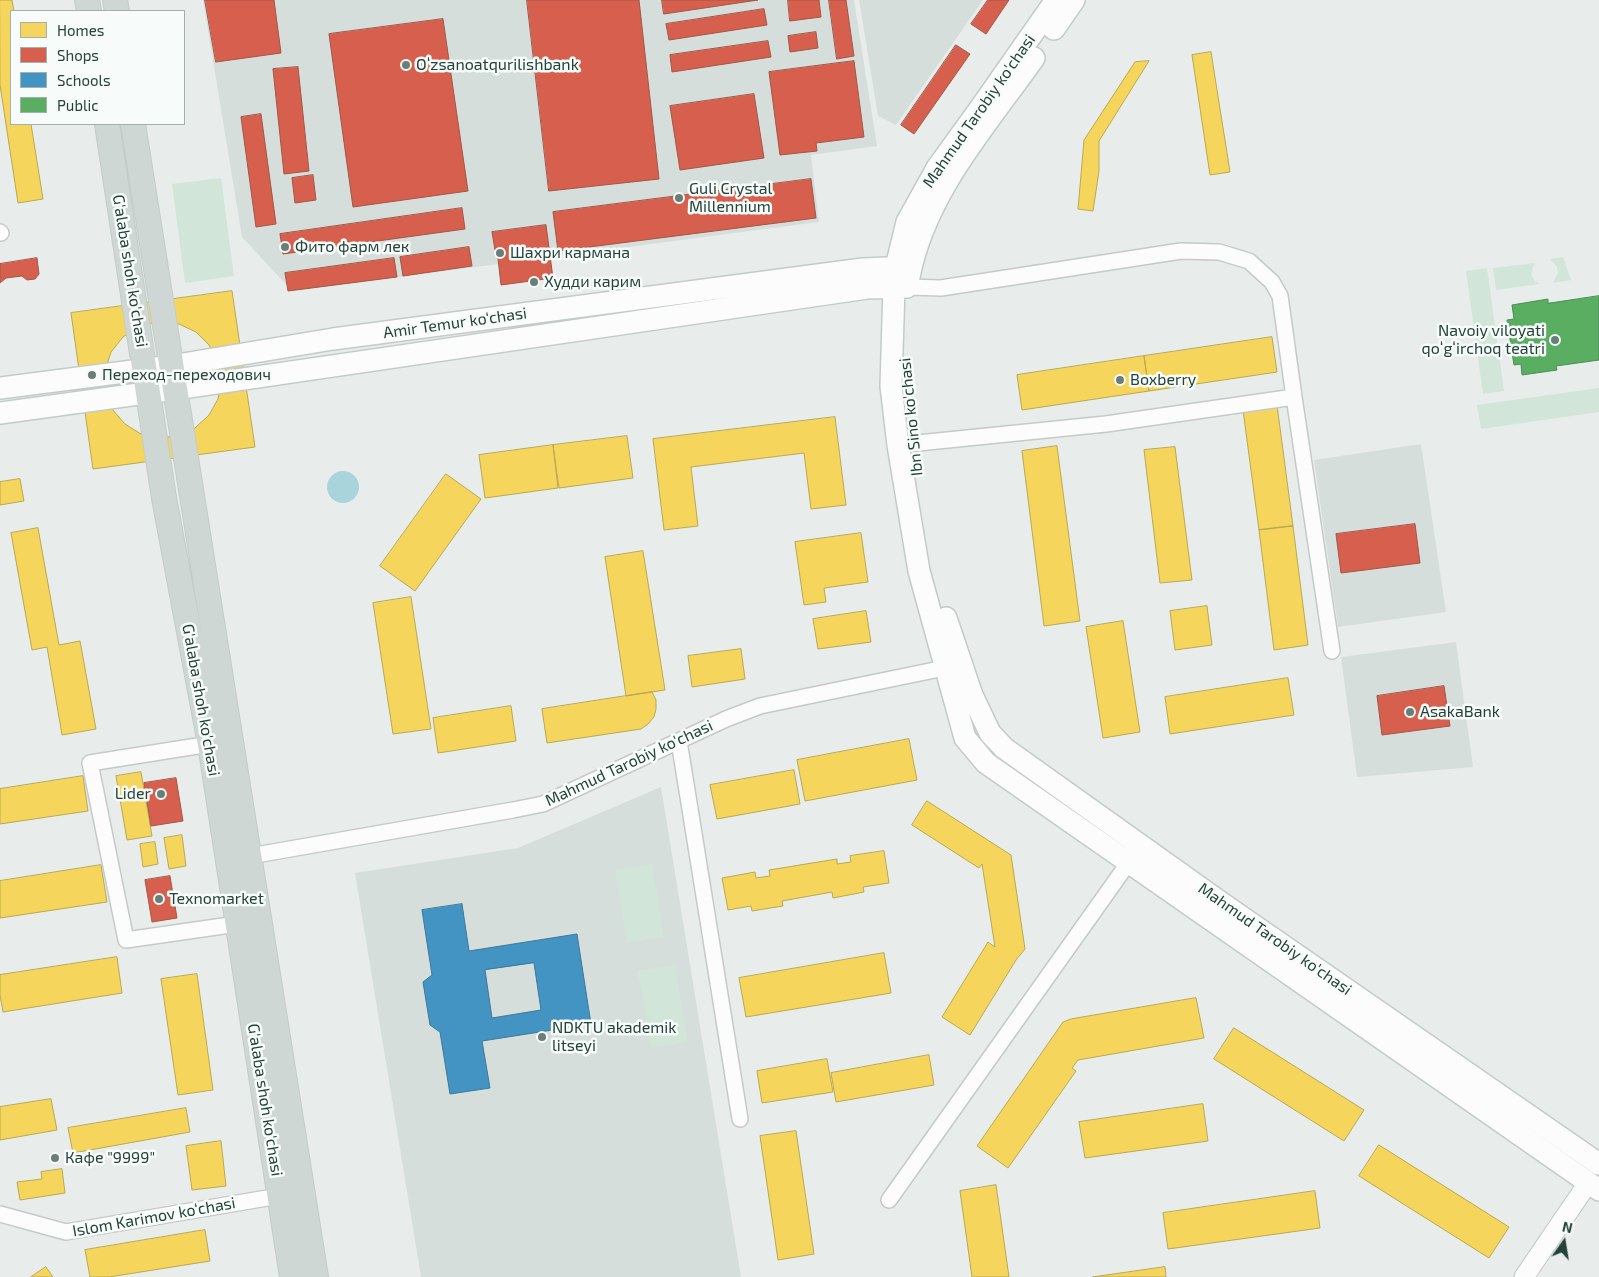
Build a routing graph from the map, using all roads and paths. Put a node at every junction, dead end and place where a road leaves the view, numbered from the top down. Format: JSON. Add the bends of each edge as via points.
{"nodes":[{"id":1,"x":1056,"y":0,"type":"edge"},
{"id":2,"x":1074,"y":0,"type":"edge"},
{"id":3,"x":107,"y":125,"type":"edge"},
{"id":4,"x":133,"y":125,"type":"edge"},
{"id":5,"x":902,"y":277,"type":"junction"},
{"id":6,"x":171,"y":366,"type":"junction"},
{"id":7,"x":146,"y":369,"type":"junction"},
{"id":8,"x":0,"y":388,"type":"edge"},
{"id":9,"x":175,"y":389,"type":"junction"},
{"id":10,"x":149,"y":392,"type":"junction"},
{"id":11,"x":1294,"y":397,"type":"junction"},
{"id":12,"x":0,"y":413,"type":"edge"},
{"id":13,"x":905,"y":444,"type":"junction"},
{"id":14,"x":1332,"y":652,"type":"dead end"},
{"id":15,"x":953,"y":666,"type":"junction"},
{"id":16,"x":679,"y":741,"type":"junction"},
{"id":17,"x":210,"y":744,"type":"junction"},
{"id":18,"x":250,"y":856,"type":"junction"},
{"id":19,"x":1129,"y":862,"type":"junction"},
{"id":20,"x":238,"y":924,"type":"junction"},
{"id":21,"x":740,"y":1119,"type":"dead end"},
{"id":22,"x":1599,"y":1164,"type":"edge"},
{"id":23,"x":1594,"y":1186,"type":"edge"},
{"id":24,"x":279,"y":1196,"type":"junction"},
{"id":25,"x":890,"y":1200,"type":"dead end"},
{"id":26,"x":0,"y":1214,"type":"edge"},
{"id":27,"x":292,"y":1277,"type":"edge"},
{"id":28,"x":316,"y":1277,"type":"edge"},
{"id":29,"x":1524,"y":1277,"type":"edge"}],
"edges":[{"from":1,"to":5,"type":"main road","name":"Mahmud Tarobiy ko'chasi","via":[[937,168],[907,222]]},
{"from":2,"to":5,"type":"main road","via":[[940,193]]},
{"from":3,"to":7,"type":"main road","name":"G'alaba shoh ko'chasi"},
{"from":4,"to":6,"type":"main road","name":"G'alaba shoh ko'chasi"},
{"from":5,"to":6,"type":"main road","name":"Amir Temur ko‘chasi","via":[[844,272],[333,339]]},
{"from":5,"to":9,"type":"main road","name":"Amir Temur ko‘chasi","via":[[868,288]]},
{"from":5,"to":11,"type":"street","via":[[941,288],[1181,251],[1219,252],[1249,261],[1272,282],[1280,296]]},
{"from":5,"to":13,"type":"main road","name":"Mahmud Tarobiy ko'chasi","via":[[891,386]]},
{"from":6,"to":7,"type":"main road","name":"Amir Temur ko‘chasi"},
{"from":6,"to":9,"type":"main road","name":"G'alaba shoh ko'chasi"},
{"from":7,"to":8,"type":"main road","name":"Amir Temur ko‘chasi"},
{"from":7,"to":10,"type":"main road","name":"G'alaba shoh ko'chasi"},
{"from":9,"to":10,"type":"main road","name":"Amir Temur ko‘chasi"},
{"from":9,"to":18,"type":"main road","name":"G'alaba shoh ko'chasi"},
{"from":10,"to":12,"type":"main road","name":"Amir Temur ko‘chasi"},
{"from":10,"to":17,"type":"main road","name":"G'alaba shoh ko'chasi","via":[[164,498]]},
{"from":11,"to":13,"type":"street","via":[[1106,424]]},
{"from":11,"to":14,"type":"street"},
{"from":13,"to":15,"type":"main road","name":"Mahmud Tarobiy ko'chasi","via":[[919,571]]},
{"from":15,"to":16,"type":"street","name":"Mahmud Tarobiy ko'chasi","via":[[760,706]]},
{"from":15,"to":19,"type":"main road","name":"Mahmud Tarobiy ko'chasi","via":[[965,738],[986,764]]},
{"from":15,"to":22,"type":"main road","name":"Mahmud Tarobiy ko'chasi","via":[[990,732],[1004,748]]},
{"from":16,"to":18,"type":"street","name":"Mahmud Tarobiy ko'chasi","via":[[543,804]]},
{"from":16,"to":21,"type":"street"},
{"from":17,"to":20,"type":"main road","name":"G'alaba shoh ko'chasi"},
{"from":17,"to":20,"type":"street","via":[[90,762],[126,940]]},
{"from":18,"to":28,"type":"main road","name":"G'alaba shoh ko'chasi"},
{"from":19,"to":23,"type":"main road","name":"Mahmud Tarobiy ko'chasi"},
{"from":19,"to":25,"type":"street"},
{"from":20,"to":24,"type":"main road","name":"G'alaba shoh ko'chasi"},
{"from":23,"to":29,"type":"street"},
{"from":24,"to":26,"type":"street","name":"Islom Karimov ko‘chasi","via":[[66,1232]]},
{"from":24,"to":27,"type":"main road","name":"G'alaba shoh ko'chasi"}]}
